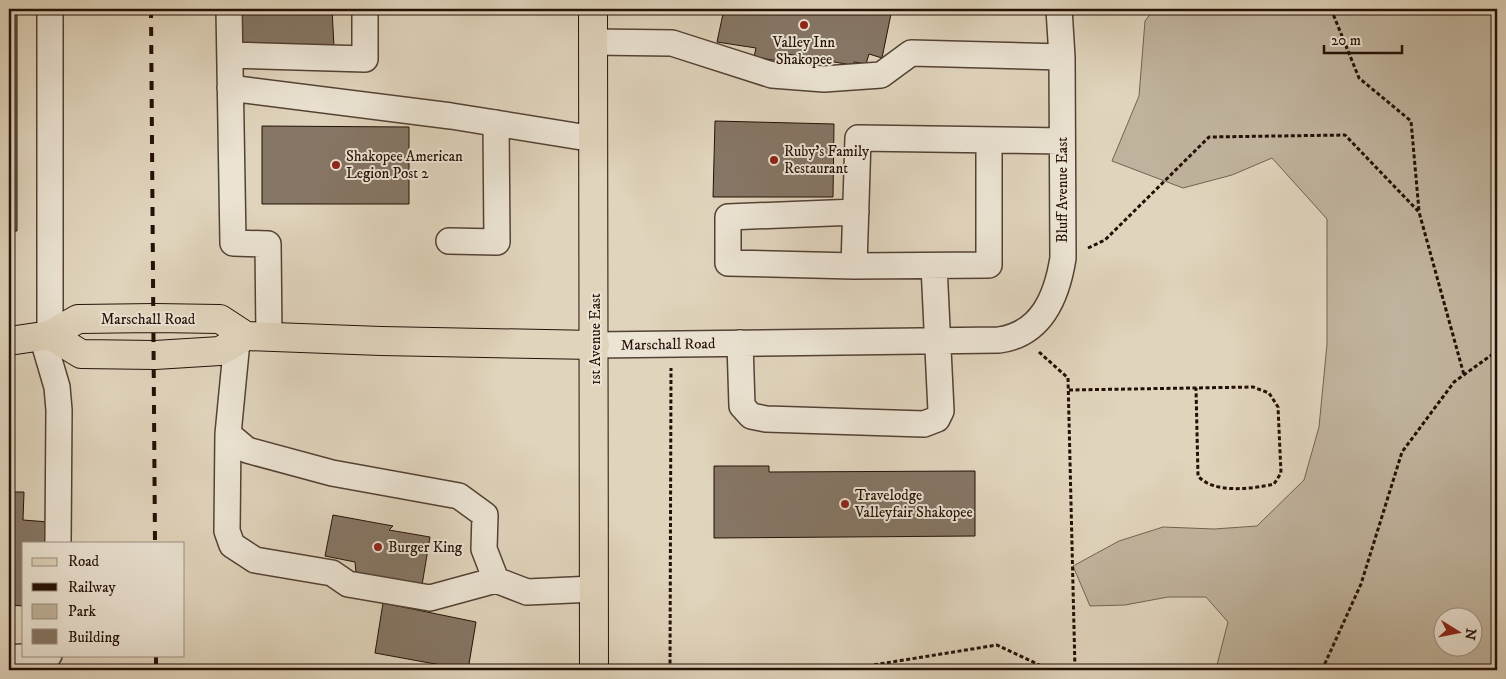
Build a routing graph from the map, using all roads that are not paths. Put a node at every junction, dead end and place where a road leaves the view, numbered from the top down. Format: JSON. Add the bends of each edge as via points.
{"nodes":[{"id":1,"x":50,"y":9,"type":"edge"},
{"id":2,"x":229,"y":9,"type":"edge"},
{"id":3,"x":365,"y":9,"type":"edge"},
{"id":4,"x":593,"y":9,"type":"edge"},
{"id":5,"x":1059,"y":9,"type":"edge"},
{"id":6,"x":593,"y":42,"type":"junction"},
{"id":7,"x":230,"y":55,"type":"junction"},
{"id":8,"x":1062,"y":57,"type":"junction"},
{"id":9,"x":230,"y":88,"type":"junction"},
{"id":10,"x":496,"y":123,"type":"junction"},
{"id":11,"x":594,"y":139,"type":"junction"},
{"id":12,"x":989,"y":140,"type":"junction"},
{"id":13,"x":1062,"y":140,"type":"junction"},
{"id":14,"x":856,"y":212,"type":"junction"},
{"id":15,"x":449,"y":241,"type":"dead end"},
{"id":16,"x":854,"y":266,"type":"junction"},
{"id":17,"x":934,"y":266,"type":"junction"},
{"id":18,"x":46,"y":336,"type":"junction"},
{"id":19,"x":1009,"y":337,"type":"joint"},
{"id":20,"x":251,"y":338,"type":"junction"},
{"id":21,"x":9,"y":341,"type":"edge"},
{"id":22,"x":938,"y":341,"type":"junction"},
{"id":23,"x":740,"y":343,"type":"junction"},
{"id":24,"x":595,"y":344,"type":"junction"},
{"id":25,"x":228,"y":434,"type":"junction"},
{"id":26,"x":58,"y":542,"type":"edge"},
{"id":27,"x":496,"y":580,"type":"junction"},
{"id":28,"x":594,"y":590,"type":"junction"},
{"id":29,"x":36,"y":656,"type":"edge"},
{"id":30,"x":9,"y":658,"type":"edge"},
{"id":31,"x":594,"y":670,"type":"edge"}],
"edges":[{"from":1,"to":18,"type":"street"},
{"from":2,"to":7,"type":"street"},
{"from":3,"to":7,"type":"street","via":[[365,59]]},
{"from":4,"to":6,"type":"main road","name":"1st Avenue East"},
{"from":5,"to":8,"type":"street","name":"Bluff Avenue East"},
{"from":6,"to":8,"type":"street","via":[[672,43],[772,75],[824,79],[882,74],[911,53]]},
{"from":6,"to":11,"type":"main road","name":"1st Avenue East"},
{"from":7,"to":9,"type":"street"},
{"from":8,"to":13,"type":"street","name":"Bluff Avenue East"},
{"from":9,"to":10,"type":"street"},
{"from":9,"to":20,"type":"street","via":[[233,244],[268,244]]},
{"from":10,"to":11,"type":"street"},
{"from":10,"to":15,"type":"street","via":[[497,242]]},
{"from":11,"to":24,"type":"main road","name":"1st Avenue East"},
{"from":12,"to":13,"type":"street"},
{"from":12,"to":14,"type":"street","via":[[858,138]]},
{"from":12,"to":17,"type":"street","via":[[989,265]]},
{"from":13,"to":19,"type":"street","name":"Bluff Avenue East","via":[[1063,258],[1058,284],[1050,305],[1034,326]]},
{"from":14,"to":16,"type":"street"},
{"from":14,"to":16,"type":"street","via":[[728,217],[728,263]]},
{"from":16,"to":17,"type":"street"},
{"from":17,"to":22,"type":"street"},
{"from":18,"to":20,"type":"main road","name":"Marschall Road","via":[[81,354],[155,355],[220,351]]},
{"from":18,"to":20,"type":"main road","name":"Marschall Road","via":[[78,318],[155,318],[220,319]]},
{"from":18,"to":21,"type":"main road","name":"Marschall Road"},
{"from":18,"to":26,"type":"street","via":[[59,410]]},
{"from":19,"to":22,"type":"street","name":"Marschall Road"},
{"from":20,"to":24,"type":"main road","name":"Marschall Road"},
{"from":20,"to":25,"type":"street"},
{"from":22,"to":23,"type":"street","name":"Marschall Road"},
{"from":22,"to":23,"type":"street","via":[[941,411],[937,419],[924,424],[751,416],[742,406]]},
{"from":23,"to":24,"type":"street","name":"Marschall Road"},
{"from":24,"to":28,"type":"main road","name":"1st Avenue East"},
{"from":25,"to":27,"type":"street","via":[[247,450],[257,453],[332,473],[459,496],[485,515],[484,549]]},
{"from":25,"to":27,"type":"street","via":[[228,531],[232,545],[255,560],[332,573],[348,584],[430,598]]},
{"from":27,"to":28,"type":"street","via":[[527,592]]},
{"from":28,"to":31,"type":"main road","name":"1st Avenue East"},
{"from":29,"to":30,"type":"street"}]}
